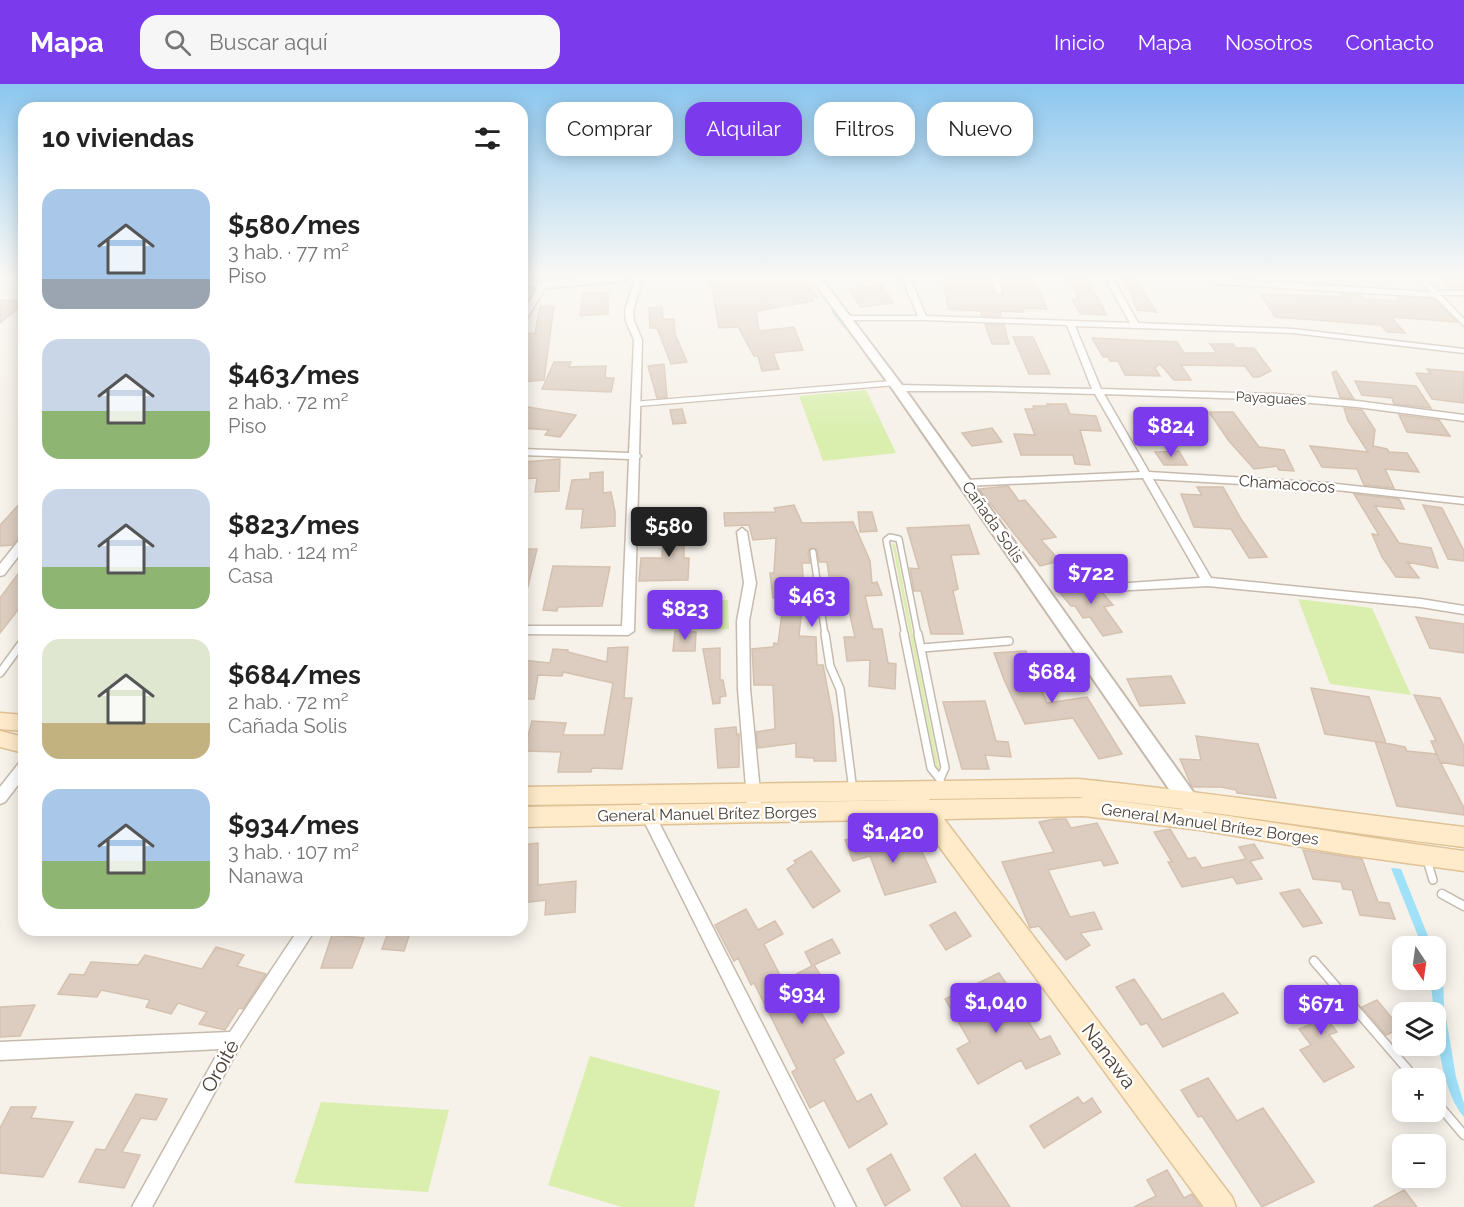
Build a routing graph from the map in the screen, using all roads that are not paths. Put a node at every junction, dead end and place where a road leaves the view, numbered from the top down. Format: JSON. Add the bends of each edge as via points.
{"nodes":[{"id":1,"x":634,"y":330,"type":"edge"},
{"id":2,"x":855,"y":330,"type":"edge"},
{"id":3,"x":1073,"y":330,"type":"edge"},
{"id":4,"x":1277,"y":330,"type":"edge"},
{"id":5,"x":1464,"y":351,"type":"edge"},
{"id":6,"x":896,"y":385,"type":"junction"},
{"id":7,"x":1098,"y":392,"type":"junction"},
{"id":8,"x":636,"y":404,"type":"junction"},
{"id":9,"x":1464,"y":418,"type":"edge"},
{"id":10,"x":528,"y":452,"type":"edge"},
{"id":11,"x":636,"y":456,"type":"junction"},
{"id":12,"x":1146,"y":475,"type":"junction"},
{"id":13,"x":966,"y":483,"type":"junction"},
{"id":14,"x":1464,"y":501,"type":"edge"},
{"id":15,"x":742,"y":532,"type":"dead end"},
{"id":16,"x":18,"y":550,"type":"edge"},
{"id":17,"x":813,"y":552,"type":"dead end"},
{"id":18,"x":0,"y":572,"type":"edge"},
{"id":19,"x":1208,"y":582,"type":"junction"},
{"id":20,"x":1115,"y":588,"type":"dead end"},
{"id":21,"x":1464,"y":610,"type":"edge"},
{"id":22,"x":528,"y":630,"type":"edge"},
{"id":23,"x":1010,"y":641,"type":"dead end"},
{"id":24,"x":18,"y":648,"type":"edge"},
{"id":25,"x":922,"y":648,"type":"junction"},
{"id":26,"x":0,"y":673,"type":"edge"},
{"id":27,"x":0,"y":721,"type":"edge"},
{"id":28,"x":18,"y":722,"type":"edge"},
{"id":29,"x":0,"y":739,"type":"edge"},
{"id":30,"x":18,"y":744,"type":"edge"},
{"id":31,"x":18,"y":775,"type":"edge"},
{"id":32,"x":910,"y":790,"type":"joint"},
{"id":33,"x":853,"y":791,"type":"junction"},
{"id":34,"x":639,"y":794,"type":"junction"},
{"id":35,"x":528,"y":796,"type":"edge"},
{"id":36,"x":939,"y":797,"type":"junction"},
{"id":37,"x":0,"y":798,"type":"edge"},
{"id":38,"x":1188,"y":798,"type":"junction"},
{"id":39,"x":754,"y":803,"type":"junction"},
{"id":40,"x":648,"y":816,"type":"junction"},
{"id":41,"x":528,"y":817,"type":"edge"},
{"id":42,"x":1200,"y":820,"type":"junction"},
{"id":43,"x":1464,"y":837,"type":"edge"},
{"id":44,"x":1426,"y":856,"type":"junction"},
{"id":45,"x":1464,"y":861,"type":"edge"},
{"id":46,"x":1433,"y":880,"type":"dead end"},
{"id":47,"x":1442,"y":894,"type":"dead end"},
{"id":48,"x":1464,"y":906,"type":"edge"},
{"id":49,"x":303,"y":936,"type":"edge"},
{"id":50,"x":1314,"y":961,"type":"dead end"},
{"id":51,"x":234,"y":1040,"type":"junction"},
{"id":52,"x":0,"y":1051,"type":"edge"},
{"id":53,"x":1406,"y":1068,"type":"edge"},
{"id":54,"x":1446,"y":1114,"type":"edge"},
{"id":55,"x":1464,"y":1135,"type":"edge"},
{"id":56,"x":142,"y":1207,"type":"edge"},
{"id":57,"x":846,"y":1207,"type":"edge"},
{"id":58,"x":1222,"y":1207,"type":"edge"}],
"edges":[{"from":1,"to":8,"type":"street","via":[[638,340]]},
{"from":2,"to":6,"type":"street","name":"Cañada Solis"},
{"from":3,"to":7,"type":"street"},
{"from":4,"to":5,"type":"street"},
{"from":6,"to":7,"type":"street","name":"Payaguaes"},
{"from":6,"to":8,"type":"lane"},
{"from":6,"to":13,"type":"street","name":"Cañada Solis"},
{"from":7,"to":9,"type":"street","name":"Payaguaes","via":[[1276,398]]},
{"from":7,"to":12,"type":"street"},
{"from":8,"to":11,"type":"street"},
{"from":10,"to":11,"type":"street"},
{"from":11,"to":22,"type":"street","via":[[628,631]]},
{"from":12,"to":13,"type":"street","name":"Chamacocos"},
{"from":12,"to":14,"type":"street","name":"Chamacocos","via":[[1327,486]]},
{"from":12,"to":19,"type":"street"},
{"from":13,"to":38,"type":"street","name":"Cañada Solis"},
{"from":15,"to":39,"type":"street","via":[[750,583],[743,621],[744,689]]},
{"from":16,"to":18,"type":"street"},
{"from":17,"to":33,"type":"lane","via":[[830,666],[840,689]]},
{"from":19,"to":20,"type":"street"},
{"from":19,"to":21,"type":"street"},
{"from":23,"to":25,"type":"lane"},
{"from":24,"to":26,"type":"lane"},
{"from":25,"to":36,"type":"lane","via":[[945,768]]},
{"from":25,"to":36,"type":"lane","via":[[899,540],[890,537],[886,540]]},
{"from":27,"to":28,"type":"main road"},
{"from":29,"to":30,"type":"main road"},
{"from":31,"to":37,"type":"street"},
{"from":32,"to":33,"type":"main road","name":"General Manuel Brítez Borges"},
{"from":32,"to":36,"type":"main road","name":"Nanawa"},
{"from":33,"to":39,"type":"main road","name":"General Manuel Brítez Borges"},
{"from":34,"to":35,"type":"main road","name":"General Manuel Brítez Borges"},
{"from":34,"to":39,"type":"main road","name":"General Manuel Brítez Borges"},
{"from":34,"to":40,"type":"street"},
{"from":36,"to":38,"type":"main road","name":"General Manuel Brítez Borges","via":[[1079,788]]},
{"from":36,"to":39,"type":"main road","name":"General Manuel Brítez Borges"},
{"from":36,"to":42,"type":"main road","name":"General Manuel Brítez Borges"},
{"from":36,"to":58,"type":"main road","name":"Nanawa"},
{"from":38,"to":42,"type":"street","name":"Cañada Solis"},
{"from":38,"to":43,"type":"main road","name":"General Manuel Brítez Borges"},
{"from":39,"to":40,"type":"main road","name":"General Manuel Brítez Borges"},
{"from":40,"to":41,"type":"main road","name":"General Manuel Brítez Borges"},
{"from":40,"to":57,"type":"street"},
{"from":42,"to":44,"type":"main road","name":"General Manuel Brítez Borges"},
{"from":44,"to":45,"type":"main road","name":"General Manuel Brítez Borges"},
{"from":44,"to":46,"type":"lane"},
{"from":47,"to":48,"type":"lane"},
{"from":49,"to":51,"type":"street","name":"Oroité"},
{"from":50,"to":53,"type":"lane"},
{"from":51,"to":52,"type":"street"},
{"from":51,"to":56,"type":"street","name":"Oroité"},
{"from":54,"to":55,"type":"lane"}]}
